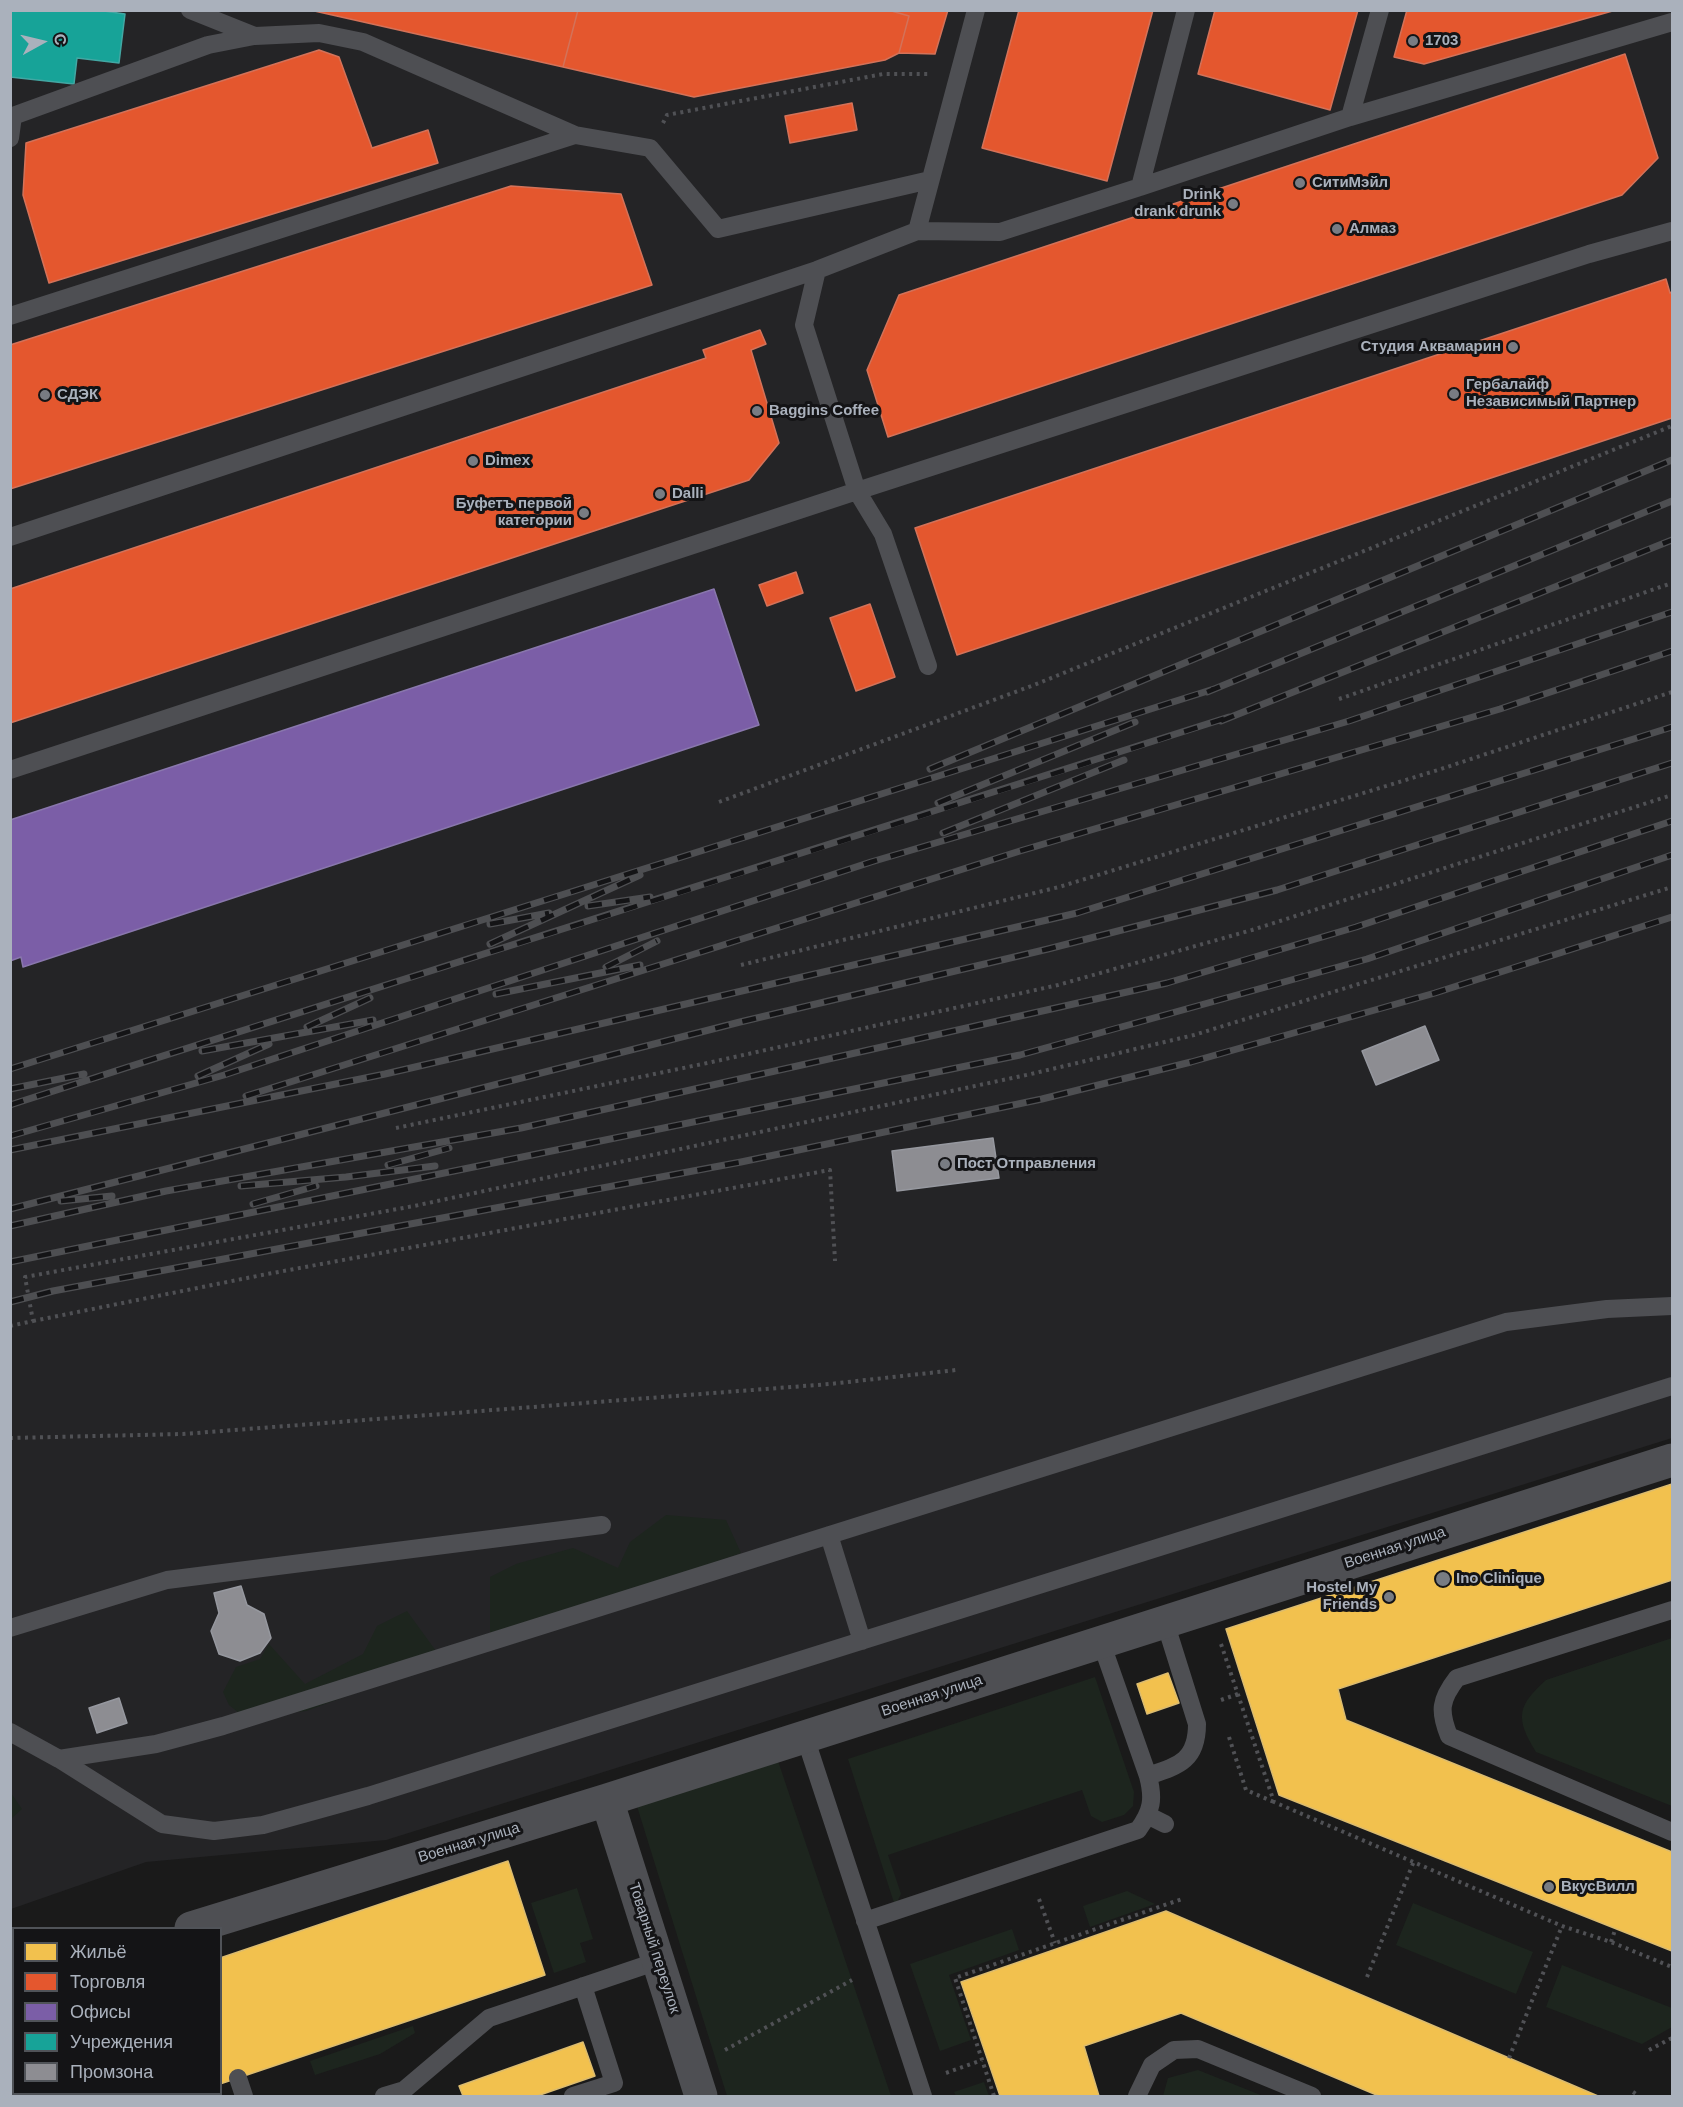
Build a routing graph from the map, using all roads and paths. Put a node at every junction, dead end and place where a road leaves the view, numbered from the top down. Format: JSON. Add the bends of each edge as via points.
{"nodes":[{"id":1,"x":190,"y":10,"type":"edge"},
{"id":2,"x":976,"y":10,"type":"edge"},
{"id":3,"x":1186,"y":10,"type":"edge"},
{"id":4,"x":1380,"y":10,"type":"edge"},
{"id":5,"x":1672,"y":22,"type":"edge"},
{"id":6,"x":255,"y":36,"type":"junction"},
{"id":7,"x":958,"y":74,"type":"junction"},
{"id":8,"x":1350,"y":117,"type":"junction"},
{"id":9,"x":575,"y":135,"type":"junction"},
{"id":10,"x":10,"y":138,"type":"edge"},
{"id":11,"x":650,"y":148,"type":"junction"},
{"id":12,"x":930,"y":180,"type":"junction"},
{"id":13,"x":1140,"y":187,"type":"junction"},
{"id":14,"x":917,"y":231,"type":"junction"},
{"id":15,"x":1672,"y":231,"type":"edge"},
{"id":16,"x":817,"y":270,"type":"junction"},
{"id":17,"x":10,"y":316,"type":"edge"},
{"id":18,"x":1672,"y":426,"type":"edge"},
{"id":19,"x":857,"y":490,"type":"junction"},
{"id":20,"x":10,"y":537,"type":"edge"},
{"id":21,"x":1672,"y":583,"type":"edge"},
{"id":22,"x":928,"y":666,"type":"dead end"},
{"id":23,"x":1672,"y":692,"type":"edge"},
{"id":24,"x":1339,"y":699,"type":"dead end"},
{"id":25,"x":10,"y":770,"type":"edge"},
{"id":26,"x":1672,"y":795,"type":"edge"},
{"id":27,"x":720,"y":802,"type":"dead end"},
{"id":28,"x":1672,"y":887,"type":"edge"},
{"id":29,"x":741,"y":965,"type":"dead end"},
{"id":30,"x":396,"y":1128,"type":"dead end"},
{"id":31,"x":836,"y":1261,"type":"dead end"},
{"id":32,"x":1672,"y":1306,"type":"edge"},
{"id":33,"x":33,"y":1321,"type":"junction"},
{"id":34,"x":10,"y":1326,"type":"edge"},
{"id":35,"x":956,"y":1370,"type":"dead end"},
{"id":36,"x":1672,"y":1386,"type":"edge"},
{"id":37,"x":10,"y":1438,"type":"edge"},
{"id":38,"x":1672,"y":1460,"type":"edge"},
{"id":39,"x":602,"y":1525,"type":"dead end"},
{"id":40,"x":829,"y":1535,"type":"junction"},
{"id":41,"x":1672,"y":1610,"type":"edge"},
{"id":42,"x":1165,"y":1622,"type":"junction"},
{"id":43,"x":10,"y":1628,"type":"edge"},
{"id":44,"x":1218,"y":1633,"type":"dead end"},
{"id":45,"x":862,"y":1641,"type":"junction"},
{"id":46,"x":1101,"y":1642,"type":"junction"},
{"id":47,"x":1238,"y":1694,"type":"junction"},
{"id":48,"x":1217,"y":1701,"type":"dead end"},
{"id":49,"x":10,"y":1732,"type":"edge"},
{"id":50,"x":805,"y":1737,"type":"junction"},
{"id":51,"x":59,"y":1759,"type":"junction"},
{"id":52,"x":1148,"y":1776,"type":"junction"},
{"id":53,"x":608,"y":1800,"type":"junction"},
{"id":54,"x":1672,"y":1832,"type":"edge"},
{"id":55,"x":1414,"y":1861,"type":"junction"},
{"id":56,"x":1039,"y":1899,"type":"dead end"},
{"id":57,"x":1182,"y":1899,"type":"dead end"},
{"id":58,"x":865,"y":1921,"type":"junction"},
{"id":59,"x":1562,"y":1926,"type":"junction"},
{"id":60,"x":197,"y":1927,"type":"edge"},
{"id":61,"x":1615,"y":1930,"type":"dead end"},
{"id":62,"x":1611,"y":1942,"type":"junction"},
{"id":63,"x":1055,"y":1943,"type":"junction"},
{"id":64,"x":658,"y":1961,"type":"junction"},
{"id":65,"x":880,"y":1965,"type":"junction"},
{"id":66,"x":1672,"y":1967,"type":"edge"},
{"id":67,"x":1367,"y":1977,"type":"dead end"},
{"id":68,"x":583,"y":1986,"type":"junction"},
{"id":69,"x":1672,"y":2038,"type":"edge"},
{"id":70,"x":1649,"y":2050,"type":"dead end"},
{"id":71,"x":1509,"y":2058,"type":"dead end"},
{"id":72,"x":982,"y":2060,"type":"junction"},
{"id":73,"x":940,"y":2075,"type":"dead end"},
{"id":74,"x":238,"y":2078,"type":"dead end"},
{"id":75,"x":697,"y":2082,"type":"edge"},
{"id":76,"x":1632,"y":2092,"type":"dead end"},
{"id":77,"x":405,"y":2093,"type":"edge"},
{"id":78,"x":244,"y":2097,"type":"edge"},
{"id":79,"x":384,"y":2097,"type":"edge"},
{"id":80,"x":573,"y":2097,"type":"edge"},
{"id":81,"x":923,"y":2097,"type":"edge"},
{"id":82,"x":994,"y":2097,"type":"edge"},
{"id":83,"x":1137,"y":2097,"type":"edge"},
{"id":84,"x":1312,"y":2097,"type":"edge"},
{"id":85,"x":1639,"y":2097,"type":"edge"}],
"edges":[{"from":1,"to":6,"type":"lane"},
{"from":2,"to":7,"type":"lane"},
{"from":3,"to":13,"type":"lane"},
{"from":4,"to":8,"type":"lane"},
{"from":5,"to":8,"type":"lane"},
{"from":6,"to":9,"type":"lane","via":[[319,33],[363,42]]},
{"from":6,"to":10,"type":"lane","via":[[208,45],[13,116]]},
{"from":7,"to":11,"type":"path","via":[[883,74],[667,115]]},
{"from":7,"to":12,"type":"lane"},
{"from":8,"to":13,"type":"lane"},
{"from":9,"to":11,"type":"lane"},
{"from":9,"to":17,"type":"lane"},
{"from":11,"to":12,"type":"lane","via":[[718,229]]},
{"from":12,"to":14,"type":"lane"},
{"from":13,"to":14,"type":"lane","via":[[1000,232]]},
{"from":14,"to":16,"type":"lane"},
{"from":15,"to":19,"type":"lane","via":[[1589,254]]},
{"from":16,"to":19,"type":"lane","via":[[804,324]]},
{"from":16,"to":20,"type":"lane"},
{"from":18,"to":27,"type":"path","via":[[1034,685]]},
{"from":19,"to":22,"type":"lane","via":[[883,534]]},
{"from":19,"to":25,"type":"lane"},
{"from":21,"to":24,"type":"path"},
{"from":23,"to":29,"type":"path","via":[[1438,770],[1059,887]]},
{"from":26,"to":30,"type":"path","via":[[1252,930],[1058,985]]},
{"from":28,"to":33,"type":"path","via":[[1194,1035],[1042,1071],[414,1206],[25,1277]]},
{"from":31,"to":33,"type":"path","via":[[830,1170]]},
{"from":32,"to":40,"type":"lane","via":[[1607,1309],[1506,1322]]},
{"from":33,"to":34,"type":"path"},
{"from":35,"to":37,"type":"path","via":[[830,1384],[183,1434]]},
{"from":36,"to":45,"type":"lane"},
{"from":38,"to":42,"type":"street","name":"Военная улица"},
{"from":39,"to":43,"type":"lane","via":[[167,1580]]},
{"from":40,"to":45,"type":"lane"},
{"from":40,"to":51,"type":"lane","via":[[223,1726],[156,1744]]},
{"from":41,"to":54,"type":"lane","via":[[1457,1678],[1444,1694],[1442,1718],[1449,1736]]},
{"from":42,"to":46,"type":"street","name":"Военная улица"},
{"from":42,"to":52,"type":"lane","via":[[1197,1724],[1197,1740],[1190,1755],[1177,1766]]},
{"from":44,"to":47,"type":"path"},
{"from":45,"to":51,"type":"lane","via":[[368,1796],[263,1825],[214,1832],[162,1824]]},
{"from":46,"to":50,"type":"street","name":"Военная улица"},
{"from":46,"to":52,"type":"lane"},
{"from":47,"to":48,"type":"path"},
{"from":47,"to":55,"type":"path","via":[[1274,1802]]},
{"from":49,"to":51,"type":"lane"},
{"from":50,"to":53,"type":"street","name":"Военная улица"},
{"from":50,"to":58,"type":"lane"},
{"from":52,"to":58,"type":"lane","via":[[1157,1820],[1138,1830]]},
{"from":53,"to":60,"type":"street","name":"Военная улица"},
{"from":53,"to":64,"type":"street","name":"Товарный переулок"},
{"from":55,"to":59,"type":"path"},
{"from":55,"to":67,"type":"path"},
{"from":56,"to":63,"type":"path"},
{"from":57,"to":63,"type":"path"},
{"from":58,"to":65,"type":"lane"},
{"from":59,"to":62,"type":"path"},
{"from":59,"to":71,"type":"path"},
{"from":61,"to":62,"type":"path"},
{"from":62,"to":66,"type":"path"},
{"from":63,"to":72,"type":"path","via":[[955,1978]]},
{"from":64,"to":68,"type":"lane"},
{"from":64,"to":75,"type":"street","name":"Товарный переулок"},
{"from":65,"to":75,"type":"path"},
{"from":65,"to":81,"type":"lane"},
{"from":68,"to":77,"type":"lane","via":[[489,2018]]},
{"from":68,"to":80,"type":"lane","via":[[614,2083]]},
{"from":69,"to":70,"type":"path"},
{"from":72,"to":73,"type":"path"},
{"from":72,"to":82,"type":"path"},
{"from":74,"to":78,"type":"lane"},
{"from":76,"to":85,"type":"path"},
{"from":77,"to":79,"type":"lane"},
{"from":83,"to":84,"type":"lane","via":[[1152,2064],[1174,2050],[1198,2049]]}]}
